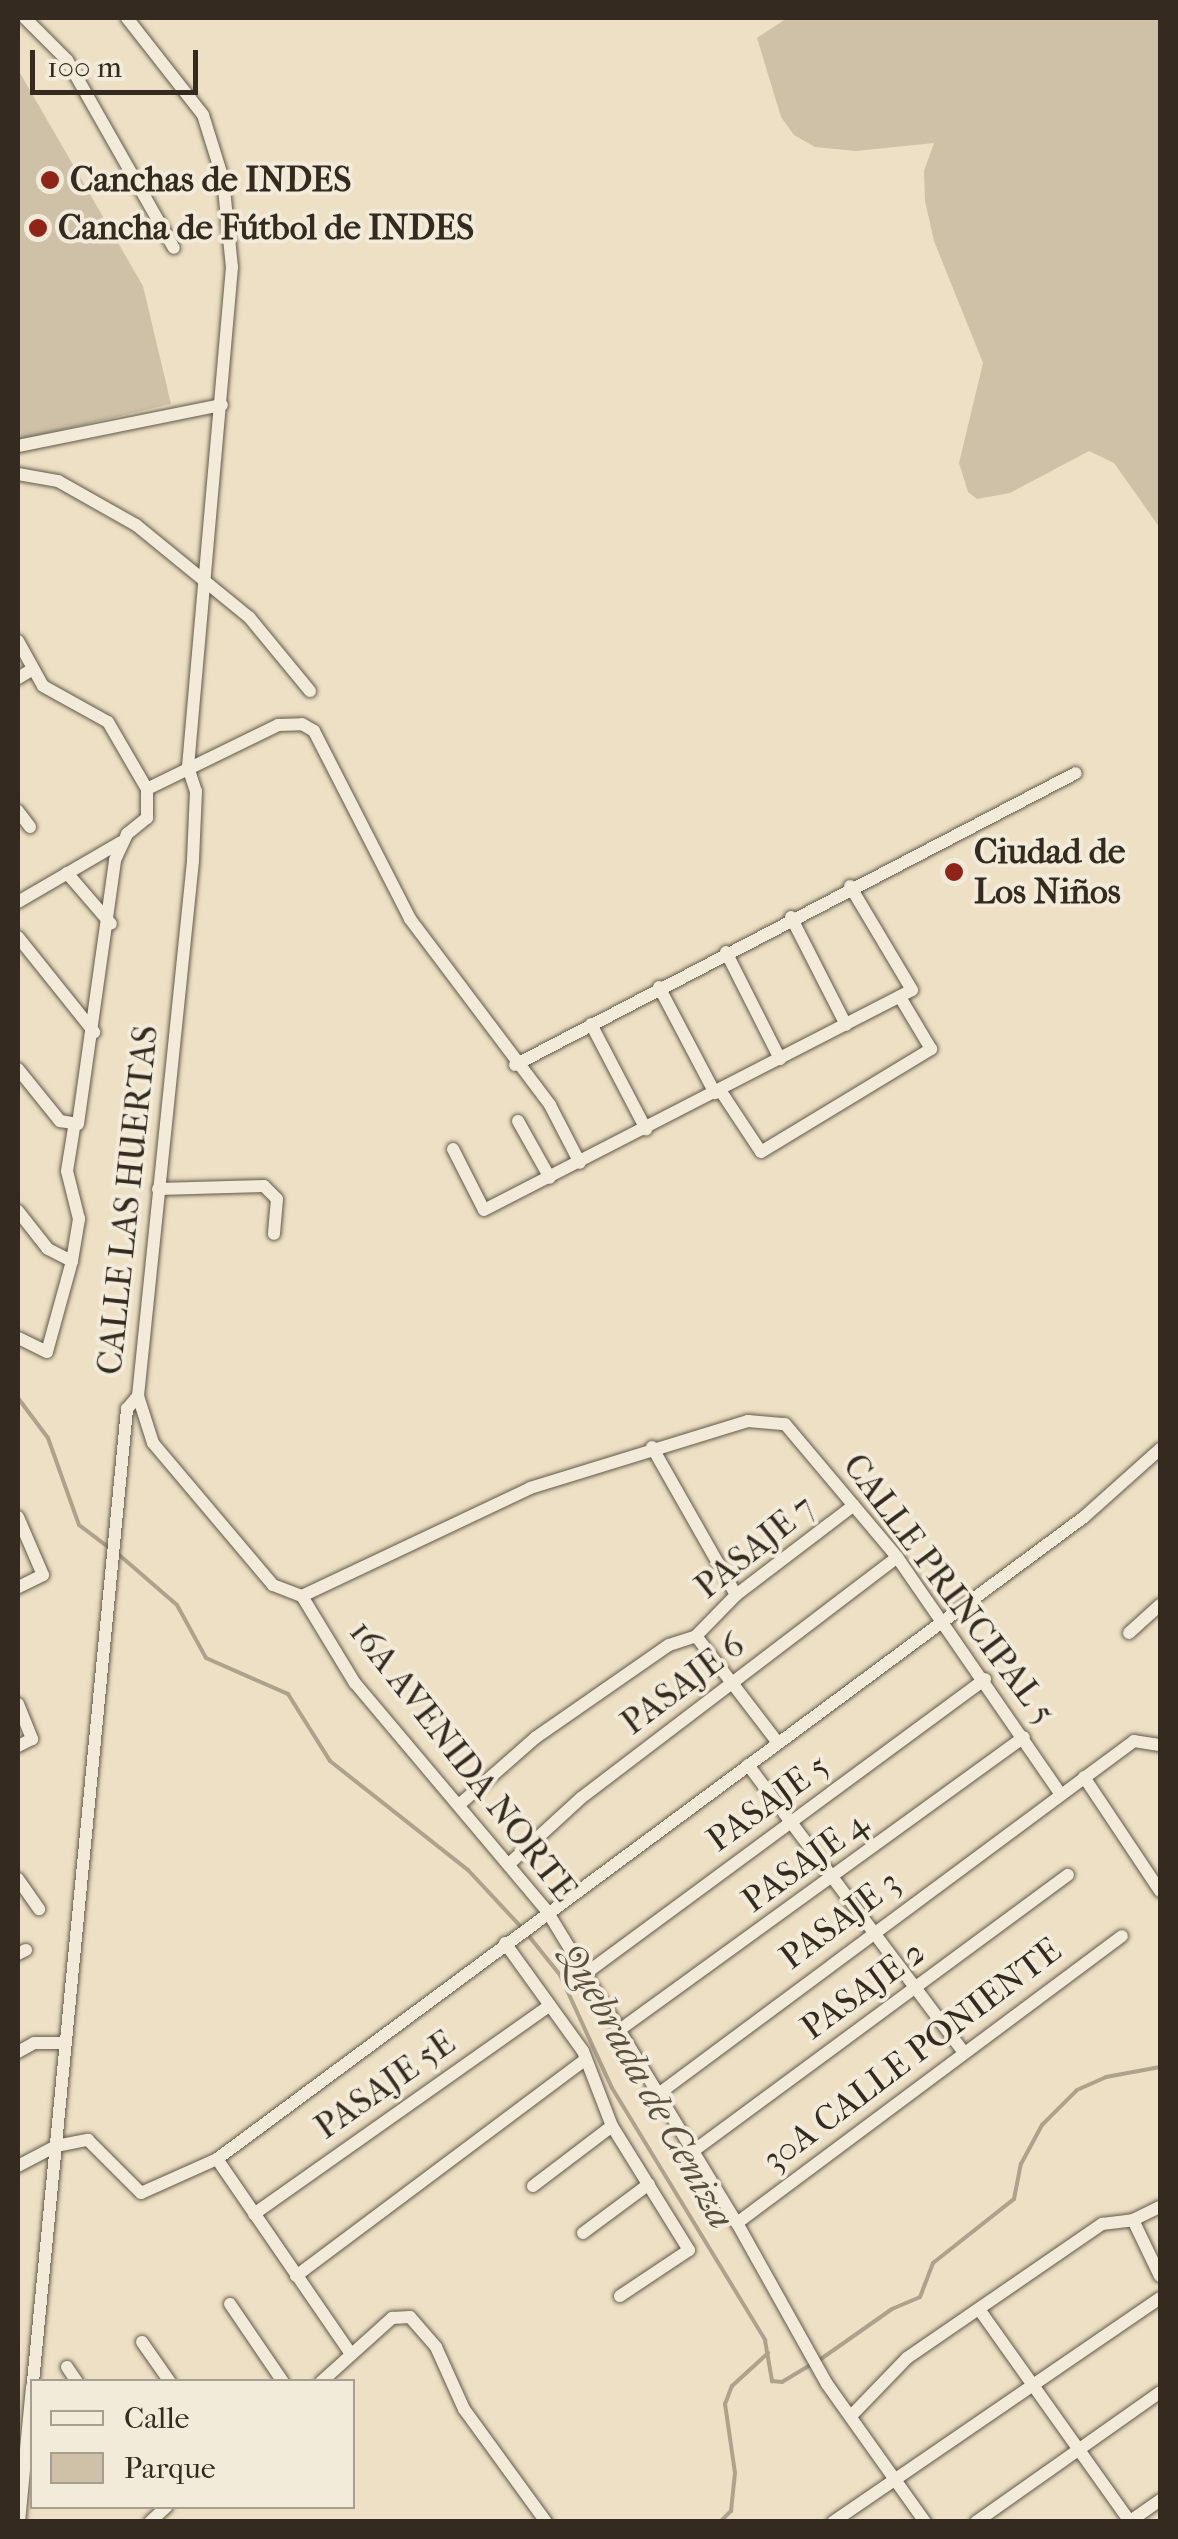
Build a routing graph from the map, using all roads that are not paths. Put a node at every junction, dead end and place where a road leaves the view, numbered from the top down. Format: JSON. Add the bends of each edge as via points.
{"nodes":[{"id":1,"x":25,"y":18,"type":"edge"},
{"id":2,"x":127,"y":18,"type":"edge"},
{"id":3,"x":174,"y":248,"type":"dead end"},
{"id":4,"x":222,"y":405,"type":"junction"},
{"id":5,"x":18,"y":446,"type":"edge"},
{"id":6,"x":18,"y":474,"type":"edge"},
{"id":7,"x":206,"y":581,"type":"junction"},
{"id":8,"x":18,"y":642,"type":"edge"},
{"id":9,"x":32,"y":669,"type":"junction"},
{"id":10,"x":18,"y":678,"type":"edge"},
{"id":11,"x":310,"y":691,"type":"dead end"},
{"id":12,"x":188,"y":767,"type":"junction"},
{"id":13,"x":1076,"y":773,"type":"dead end"},
{"id":14,"x":148,"y":788,"type":"junction"},
{"id":15,"x":18,"y":811,"type":"edge"},
{"id":16,"x":30,"y":826,"type":"dead end"},
{"id":17,"x":124,"y":840,"type":"junction"},
{"id":18,"x":68,"y":872,"type":"junction"},
{"id":19,"x":850,"y":886,"type":"junction"},
{"id":20,"x":18,"y":902,"type":"edge"},
{"id":21,"x":791,"y":918,"type":"junction"},
{"id":22,"x":110,"y":924,"type":"junction"},
{"id":23,"x":18,"y":937,"type":"edge"},
{"id":24,"x":726,"y":952,"type":"junction"},
{"id":25,"x":659,"y":987,"type":"junction"},
{"id":26,"x":900,"y":996,"type":"junction"},
{"id":27,"x":591,"y":1024,"type":"junction"},
{"id":28,"x":846,"y":1025,"type":"junction"},
{"id":29,"x":94,"y":1032,"type":"junction"},
{"id":30,"x":780,"y":1060,"type":"junction"},
{"id":31,"x":515,"y":1065,"type":"junction"},
{"id":32,"x":18,"y":1069,"type":"edge"},
{"id":33,"x":718,"y":1092,"type":"junction"},
{"id":34,"x":518,"y":1121,"type":"dead end"},
{"id":35,"x":74,"y":1128,"type":"junction"},
{"id":36,"x":646,"y":1129,"type":"junction"},
{"id":37,"x":452,"y":1149,"type":"dead end"},
{"id":38,"x":580,"y":1163,"type":"junction"},
{"id":39,"x":550,"y":1178,"type":"junction"},
{"id":40,"x":158,"y":1189,"type":"junction"},
{"id":41,"x":18,"y":1211,"type":"edge"},
{"id":42,"x":274,"y":1234,"type":"dead end"},
{"id":43,"x":72,"y":1261,"type":"junction"},
{"id":44,"x":18,"y":1338,"type":"edge"},
{"id":45,"x":138,"y":1396,"type":"junction"},
{"id":46,"x":652,"y":1447,"type":"junction"},
{"id":47,"x":1160,"y":1449,"type":"edge"},
{"id":48,"x":854,"y":1505,"type":"junction"},
{"id":49,"x":19,"y":1525,"type":"edge"},
{"id":50,"x":897,"y":1557,"type":"junction"},
{"id":51,"x":18,"y":1587,"type":"edge"},
{"id":52,"x":736,"y":1595,"type":"junction"},
{"id":53,"x":302,"y":1596,"type":"junction"},
{"id":54,"x":1160,"y":1606,"type":"edge"},
{"id":55,"x":943,"y":1619,"type":"junction"},
{"id":56,"x":1129,"y":1633,"type":"dead end"},
{"id":57,"x":696,"y":1636,"type":"junction"},
{"id":58,"x":985,"y":1679,"type":"junction"},
{"id":59,"x":734,"y":1685,"type":"junction"},
{"id":60,"x":18,"y":1704,"type":"edge"},
{"id":61,"x":1024,"y":1736,"type":"junction"},
{"id":62,"x":778,"y":1743,"type":"junction"},
{"id":63,"x":18,"y":1746,"type":"edge"},
{"id":64,"x":1160,"y":1746,"type":"edge"},
{"id":65,"x":748,"y":1765,"type":"junction"},
{"id":66,"x":1084,"y":1777,"type":"junction"},
{"id":67,"x":1060,"y":1793,"type":"junction"},
{"id":68,"x":460,"y":1804,"type":"junction"},
{"id":69,"x":793,"y":1823,"type":"junction"},
{"id":70,"x":509,"y":1864,"type":"junction"},
{"id":71,"x":1068,"y":1875,"type":"dead end"},
{"id":72,"x":18,"y":1879,"type":"edge"},
{"id":73,"x":835,"y":1880,"type":"junction"},
{"id":74,"x":1160,"y":1891,"type":"edge"},
{"id":75,"x":39,"y":1909,"type":"dead end"},
{"id":76,"x":548,"y":1911,"type":"junction"},
{"id":77,"x":874,"y":1932,"type":"junction"},
{"id":78,"x":1122,"y":1936,"type":"dead end"},
{"id":79,"x":505,"y":1943,"type":"junction"},
{"id":80,"x":585,"y":1974,"type":"junction"},
{"id":81,"x":916,"y":1988,"type":"junction"},
{"id":82,"x":550,"y":2005,"type":"junction"},
{"id":83,"x":618,"y":2031,"type":"junction"},
{"id":84,"x":64,"y":2042,"type":"junction"},
{"id":85,"x":18,"y":2052,"type":"edge"},
{"id":86,"x":964,"y":2053,"type":"junction"},
{"id":87,"x":585,"y":2060,"type":"junction"},
{"id":88,"x":656,"y":2095,"type":"junction"},
{"id":89,"x":612,"y":2126,"type":"junction"},
{"id":90,"x":56,"y":2146,"type":"junction"},
{"id":91,"x":692,"y":2152,"type":"junction"},
{"id":92,"x":217,"y":2159,"type":"junction"},
{"id":93,"x":18,"y":2166,"type":"edge"},
{"id":94,"x":648,"y":2184,"type":"junction"},
{"id":95,"x":534,"y":2186,"type":"dead end"},
{"id":96,"x":1160,"y":2207,"type":"edge"},
{"id":97,"x":254,"y":2214,"type":"junction"},
{"id":98,"x":1134,"y":2220,"type":"junction"},
{"id":99,"x":738,"y":2223,"type":"junction"},
{"id":100,"x":583,"y":2232,"type":"dead end"},
{"id":101,"x":296,"y":2276,"type":"junction"},
{"id":102,"x":1160,"y":2276,"type":"edge"},
{"id":103,"x":620,"y":2296,"type":"dead end"},
{"id":104,"x":1160,"y":2298,"type":"edge"},
{"id":105,"x":230,"y":2304,"type":"dead end"},
{"id":106,"x":981,"y":2312,"type":"junction"},
{"id":107,"x":142,"y":2342,"type":"dead end"},
{"id":108,"x":350,"y":2354,"type":"junction"},
{"id":109,"x":67,"y":2367,"type":"dead end"},
{"id":110,"x":33,"y":2379,"type":"edge"},
{"id":111,"x":75,"y":2379,"type":"edge"},
{"id":112,"x":168,"y":2379,"type":"edge"},
{"id":113,"x":281,"y":2379,"type":"edge"},
{"id":114,"x":324,"y":2379,"type":"edge"},
{"id":115,"x":1034,"y":2385,"type":"junction"},
{"id":116,"x":1160,"y":2392,"type":"edge"},
{"id":117,"x":30,"y":2414,"type":"edge"},
{"id":118,"x":852,"y":2416,"type":"junction"},
{"id":119,"x":1081,"y":2448,"type":"junction"},
{"id":120,"x":894,"y":2479,"type":"junction"},
{"id":121,"x":1160,"y":2500,"type":"edge"},
{"id":122,"x":1130,"y":2521,"type":"edge"},
{"id":123,"x":19,"y":2522,"type":"edge"},
{"id":124,"x":546,"y":2522,"type":"edge"},
{"id":125,"x":833,"y":2522,"type":"edge"},
{"id":126,"x":925,"y":2522,"type":"edge"},
{"id":127,"x":976,"y":2522,"type":"edge"}],
"edges":[{"from":1,"to":3,"type":"street","via":[[67,60]]},
{"from":2,"to":4,"type":"street","name":"CALLE LAS HUERTAS","via":[[202,115],[223,180],[232,267]]},
{"from":4,"to":5,"type":"street"},
{"from":4,"to":7,"type":"street","name":"CALLE LAS HUERTAS"},
{"from":6,"to":7,"type":"street","via":[[58,481],[136,524]]},
{"from":7,"to":11,"type":"street","via":[[249,617]]},
{"from":7,"to":12,"type":"street","name":"CALLE LAS HUERTAS"},
{"from":8,"to":9,"type":"street"},
{"from":9,"to":10,"type":"street"},
{"from":9,"to":14,"type":"street","via":[[55,694],[87,705],[108,722]]},
{"from":12,"to":14,"type":"street"},
{"from":12,"to":31,"type":"street","via":[[287,722],[314,731],[410,919]]},
{"from":12,"to":40,"type":"street","name":"CALLE LAS HUERTAS","via":[[196,791],[193,861]]},
{"from":13,"to":19,"type":"street"},
{"from":14,"to":17,"type":"street","via":[[147,818]]},
{"from":15,"to":16,"type":"street"},
{"from":17,"to":18,"type":"street"},
{"from":17,"to":22,"type":"street","via":[[115,860]]},
{"from":18,"to":20,"type":"street"},
{"from":18,"to":22,"type":"street"},
{"from":19,"to":21,"type":"street"},
{"from":19,"to":26,"type":"street","via":[[912,990]]},
{"from":21,"to":24,"type":"street"},
{"from":21,"to":28,"type":"street"},
{"from":22,"to":29,"type":"street"},
{"from":23,"to":29,"type":"street"},
{"from":24,"to":25,"type":"street"},
{"from":24,"to":30,"type":"street"},
{"from":25,"to":27,"type":"street"},
{"from":25,"to":33,"type":"street"},
{"from":26,"to":28,"type":"street"},
{"from":26,"to":33,"type":"street","via":[[931,1049],[761,1152]]},
{"from":27,"to":31,"type":"street"},
{"from":27,"to":36,"type":"street"},
{"from":28,"to":30,"type":"street"},
{"from":29,"to":35,"type":"street","via":[[82,1116]]},
{"from":30,"to":33,"type":"street"},
{"from":31,"to":38,"type":"street","via":[[550,1105]]},
{"from":32,"to":35,"type":"street","via":[[60,1121]]},
{"from":33,"to":36,"type":"street"},
{"from":34,"to":39,"type":"street"},
{"from":35,"to":43,"type":"street","via":[[67,1171],[79,1219]]},
{"from":36,"to":38,"type":"street"},
{"from":37,"to":39,"type":"street","via":[[484,1210]]},
{"from":38,"to":39,"type":"street"},
{"from":40,"to":42,"type":"street","via":[[264,1186],[277,1200]]},
{"from":40,"to":45,"type":"street","name":"CALLE LAS HUERTAS"},
{"from":41,"to":43,"type":"street","via":[[48,1250]]},
{"from":43,"to":44,"type":"street","via":[[47,1352]]},
{"from":45,"to":53,"type":"street","name":"CALLE LAS HUERTAS","via":[[166,1463],[224,1520],[273,1585]]},
{"from":45,"to":84,"type":"street","via":[[127,1409]]},
{"from":46,"to":48,"type":"street","name":"CALLE PRINCIPAL 5","via":[[748,1421],[784,1424]]},
{"from":46,"to":52,"type":"street"},
{"from":46,"to":53,"type":"street","via":[[445,1524]]},
{"from":47,"to":55,"type":"street","via":[[1084,1517]]},
{"from":48,"to":50,"type":"street","name":"CALLE PRINCIPAL 5"},
{"from":48,"to":52,"type":"street","name":"PASAJE 7"},
{"from":49,"to":51,"type":"street","via":[[43,1574]]},
{"from":50,"to":55,"type":"street","name":"CALLE PRINCIPAL 5"},
{"from":50,"to":59,"type":"street","name":"PASAJE 6"},
{"from":52,"to":57,"type":"street","name":"PASAJE 7"},
{"from":53,"to":68,"type":"street","name":"16A AVENIDA NORTE","via":[[356,1683]]},
{"from":54,"to":56,"type":"street"},
{"from":55,"to":58,"type":"street","name":"CALLE PRINCIPAL 5"},
{"from":55,"to":62,"type":"street"},
{"from":57,"to":59,"type":"street"},
{"from":57,"to":68,"type":"street","name":"PASAJE 7","via":[[670,1645],[534,1738]]},
{"from":58,"to":61,"type":"street","name":"CALLE PRINCIPAL 5"},
{"from":58,"to":69,"type":"street","name":"PASAJE 5"},
{"from":59,"to":62,"type":"street"},
{"from":59,"to":70,"type":"street","name":"PASAJE 6","via":[[569,1807]]},
{"from":60,"to":63,"type":"street","via":[[32,1739]]},
{"from":61,"to":67,"type":"street","name":"CALLE PRINCIPAL 5"},
{"from":61,"to":73,"type":"street","name":"PASAJE 4"},
{"from":62,"to":65,"type":"street"},
{"from":64,"to":66,"type":"street","name":"PASAJE 3","via":[[1134,1741]]},
{"from":65,"to":69,"type":"street"},
{"from":65,"to":76,"type":"street"},
{"from":66,"to":67,"type":"street","name":"PASAJE 3"},
{"from":66,"to":74,"type":"street"},
{"from":67,"to":77,"type":"street","name":"PASAJE 3"},
{"from":68,"to":70,"type":"street","name":"16A AVENIDA NORTE"},
{"from":69,"to":73,"type":"street"},
{"from":69,"to":80,"type":"street","name":"PASAJE 5"},
{"from":70,"to":76,"type":"street","name":"16A AVENIDA NORTE"},
{"from":71,"to":81,"type":"street","name":"PASAJE 2"},
{"from":72,"to":75,"type":"street"},
{"from":73,"to":77,"type":"street"},
{"from":73,"to":83,"type":"street","name":"PASAJE 4"},
{"from":76,"to":79,"type":"street"},
{"from":76,"to":80,"type":"street","name":"16A AVENIDA NORTE"},
{"from":77,"to":81,"type":"street"},
{"from":77,"to":88,"type":"street","name":"PASAJE 3"},
{"from":78,"to":86,"type":"street","name":"30A CALLE PONIENTE"},
{"from":79,"to":82,"type":"street"},
{"from":79,"to":92,"type":"street"},
{"from":80,"to":83,"type":"street","name":"16A AVENIDA NORTE"},
{"from":81,"to":86,"type":"street"},
{"from":81,"to":91,"type":"street","name":"PASAJE 2"},
{"from":82,"to":87,"type":"street"},
{"from":82,"to":97,"type":"street","name":"PASAJE 5E"},
{"from":83,"to":88,"type":"street","name":"16A AVENIDA NORTE"},
{"from":84,"to":85,"type":"street","via":[[34,2043]]},
{"from":84,"to":90,"type":"street"},
{"from":86,"to":99,"type":"street","name":"30A CALLE PONIENTE"},
{"from":87,"to":89,"type":"street"},
{"from":87,"to":101,"type":"street"},
{"from":88,"to":91,"type":"street","name":"16A AVENIDA NORTE"},
{"from":89,"to":94,"type":"street"},
{"from":89,"to":95,"type":"street"},
{"from":90,"to":92,"type":"street","via":[[88,2140],[141,2194]]},
{"from":90,"to":93,"type":"street"},
{"from":90,"to":110,"type":"street"},
{"from":91,"to":99,"type":"street","name":"16A AVENIDA NORTE"},
{"from":92,"to":97,"type":"street"},
{"from":94,"to":100,"type":"street"},
{"from":94,"to":103,"type":"street","via":[[689,2250]]},
{"from":96,"to":98,"type":"street"},
{"from":97,"to":101,"type":"street"},
{"from":98,"to":102,"type":"street"},
{"from":98,"to":106,"type":"street","via":[[1102,2224]]},
{"from":99,"to":118,"type":"street","name":"16A AVENIDA NORTE","via":[[822,2376]]},
{"from":101,"to":108,"type":"street"},
{"from":104,"to":115,"type":"street"},
{"from":105,"to":113,"type":"street"},
{"from":106,"to":115,"type":"street"},
{"from":106,"to":118,"type":"street","via":[[907,2358]]},
{"from":107,"to":112,"type":"street"},
{"from":108,"to":114,"type":"street"},
{"from":108,"to":124,"type":"street","via":[[402,2316],[424,2328],[464,2409]]},
{"from":109,"to":111,"type":"street"},
{"from":115,"to":119,"type":"street"},
{"from":115,"to":120,"type":"street"},
{"from":116,"to":119,"type":"street"},
{"from":117,"to":123,"type":"street"},
{"from":118,"to":120,"type":"street","name":"16A AVENIDA NORTE"},
{"from":119,"to":122,"type":"street"},
{"from":119,"to":127,"type":"street"},
{"from":120,"to":125,"type":"street"},
{"from":120,"to":126,"type":"street","name":"16A AVENIDA NORTE"},
{"from":121,"to":122,"type":"street"}]}
